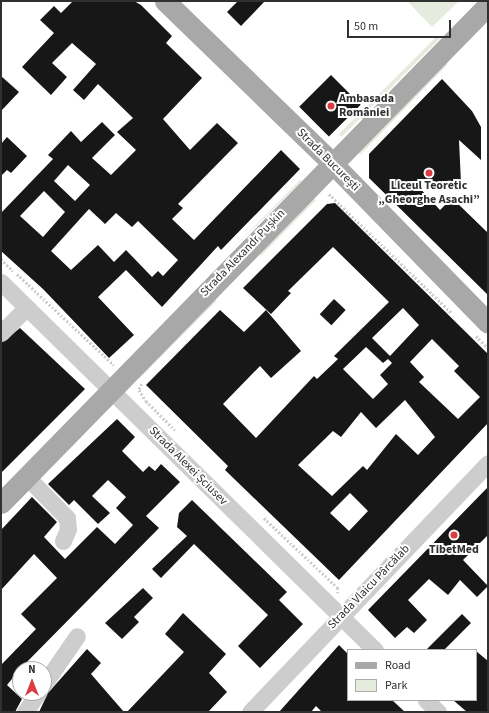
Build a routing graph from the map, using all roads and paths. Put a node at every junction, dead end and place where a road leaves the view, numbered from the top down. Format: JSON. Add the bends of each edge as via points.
{"nodes":[{"id":1,"x":164,"y":1,"type":"edge"},
{"id":2,"x":488,"y":5,"type":"edge"},
{"id":3,"x":332,"y":163,"type":"junction"},
{"id":4,"x":330,"y":193,"type":"dead end"},
{"id":5,"x":1,"y":259,"type":"edge"},
{"id":6,"x":1,"y":282,"type":"edge"},
{"id":7,"x":26,"y":308,"type":"junction"},
{"id":8,"x":454,"y":315,"type":"dead end"},
{"id":9,"x":480,"y":327,"type":"edge"},
{"id":10,"x":1,"y":333,"type":"edge"},
{"id":11,"x":488,"y":348,"type":"edge"},
{"id":12,"x":120,"y":359,"type":"dead end"},
{"id":13,"x":110,"y":390,"type":"junction"},
{"id":14,"x":139,"y":390,"type":"dead end"},
{"id":15,"x":178,"y":433,"type":"dead end"},
{"id":16,"x":488,"y":463,"type":"edge"},
{"id":17,"x":27,"y":477,"type":"junction"},
{"id":18,"x":1,"y":503,"type":"edge"},
{"id":19,"x":260,"y":513,"type":"dead end"},
{"id":20,"x":63,"y":541,"type":"dead end"},
{"id":21,"x":338,"y":596,"type":"dead end"},
{"id":22,"x":340,"y":616,"type":"junction"},
{"id":23,"x":77,"y":636,"type":"dead end"},
{"id":24,"x":374,"y":649,"type":"edge"},
{"id":25,"x":52,"y":672,"type":"edge"},
{"id":26,"x":33,"y":701,"type":"edge"},
{"id":27,"x":427,"y":701,"type":"edge"},
{"id":28,"x":25,"y":712,"type":"edge"},
{"id":29,"x":250,"y":712,"type":"edge"},
{"id":30,"x":438,"y":712,"type":"edge"}],
"edges":[{"from":1,"to":3,"type":"main road","name":"Strada București"},
{"from":2,"to":3,"type":"main road","name":"Strada Alexandr Pușkin"},
{"from":3,"to":9,"type":"main road","name":"Strada București"},
{"from":3,"to":13,"type":"main road","name":"Strada Alexandr Pușkin"},
{"from":4,"to":8,"type":"path"},
{"from":5,"to":12,"type":"path","via":[[114,365]]},
{"from":6,"to":7,"type":"street","name":"Strada Alexei Șciusev"},
{"from":7,"to":10,"type":"street"},
{"from":7,"to":13,"type":"street","name":"Strada Alexei Șciusev"},
{"from":9,"to":11,"type":"path"},
{"from":13,"to":17,"type":"main road","name":"Strada Alexandr Pușkin"},
{"from":13,"to":22,"type":"street","name":"Strada Alexei Șciusev"},
{"from":14,"to":15,"type":"path"},
{"from":16,"to":22,"type":"street","name":"Strada Vlaicu Pârcălab"},
{"from":17,"to":18,"type":"main road","name":"Strada Alexandr Pușkin"},
{"from":17,"to":20,"type":"street","via":[[67,518],[68,529]]},
{"from":19,"to":21,"type":"path","via":[[338,588]]},
{"from":22,"to":24,"type":"street","name":"Strada Alexei Șciusev"},
{"from":22,"to":29,"type":"street","name":"Strada Vlaicu Pârcălab"},
{"from":23,"to":25,"type":"street"},
{"from":26,"to":28,"type":"street"},
{"from":27,"to":30,"type":"street"}]}
